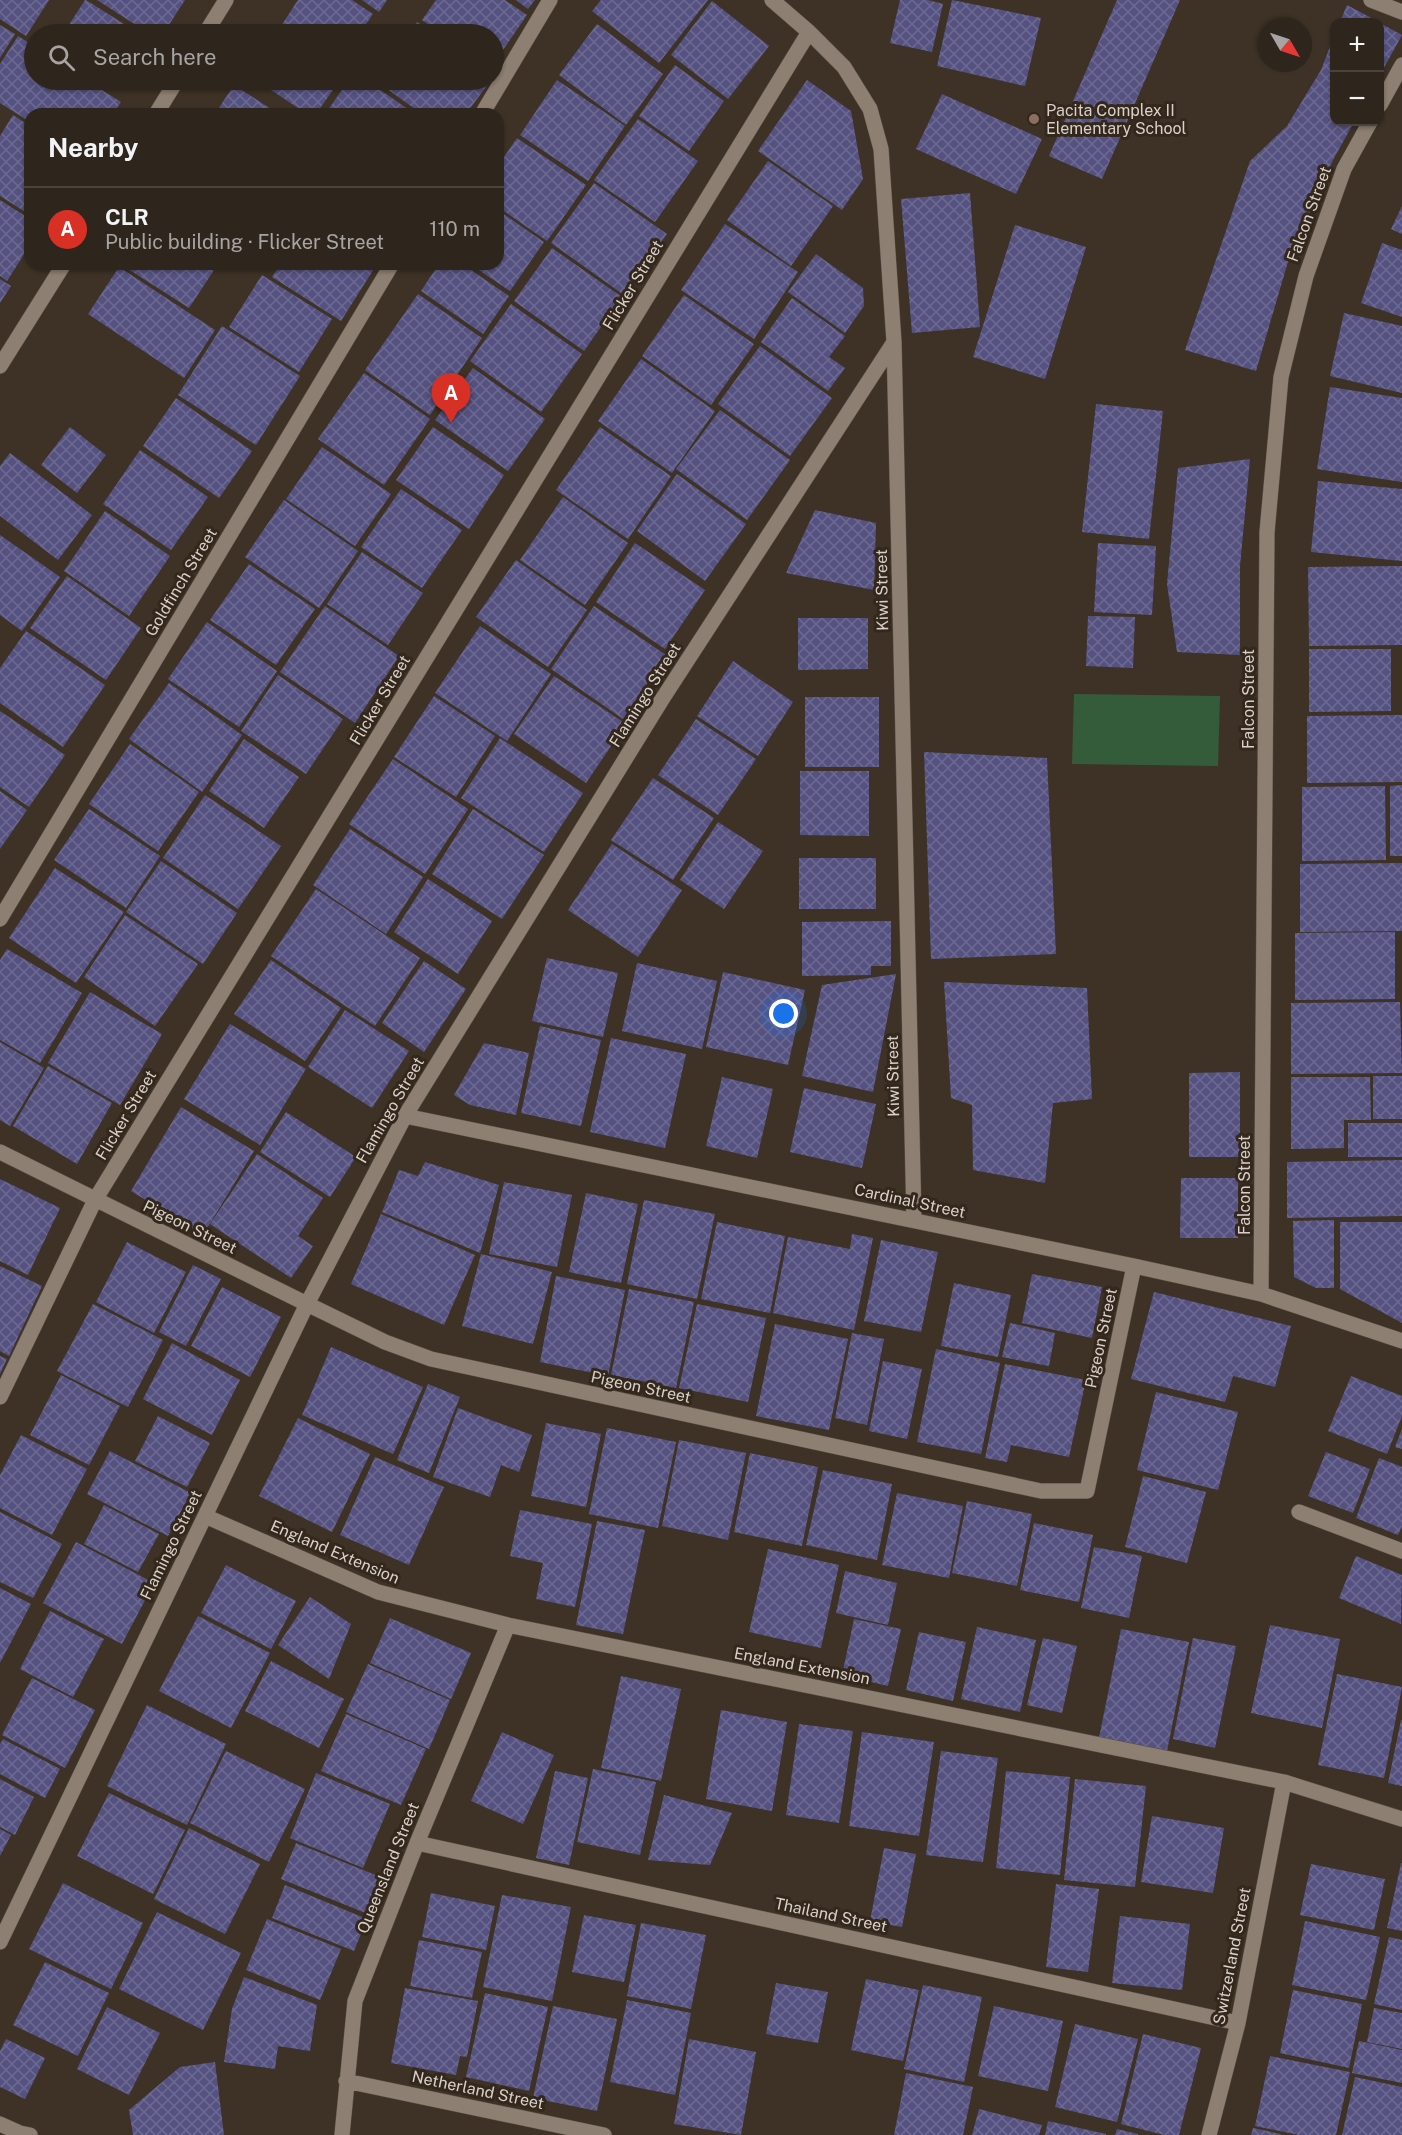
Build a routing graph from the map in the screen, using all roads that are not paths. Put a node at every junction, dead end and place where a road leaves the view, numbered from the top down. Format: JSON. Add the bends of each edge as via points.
{"nodes":[{"id":1,"x":226,"y":0,"type":"edge"},
{"id":2,"x":550,"y":0,"type":"edge"},
{"id":3,"x":772,"y":0,"type":"edge"},
{"id":4,"x":1371,"y":0,"type":"edge"},
{"id":5,"x":1402,"y":12,"type":"edge"},
{"id":6,"x":211,"y":24,"type":"edge"},
{"id":7,"x":809,"y":32,"type":"junction"},
{"id":8,"x":1402,"y":65,"type":"edge"},
{"id":9,"x":504,"y":77,"type":"edge"},
{"id":10,"x":171,"y":90,"type":"edge"},
{"id":11,"x":496,"y":90,"type":"edge"},
{"id":12,"x":1384,"y":98,"type":"edge"},
{"id":13,"x":160,"y":108,"type":"edge"},
{"id":14,"x":486,"y":108,"type":"edge"},
{"id":15,"x":1368,"y":126,"type":"edge"},
{"id":16,"x":59,"y":270,"type":"edge"},
{"id":17,"x":388,"y":270,"type":"edge"},
{"id":18,"x":894,"y":342,"type":"junction"},
{"id":19,"x":0,"y":366,"type":"edge"},
{"id":20,"x":0,"y":919,"type":"edge"},
{"id":21,"x":405,"y":1116,"type":"junction"},
{"id":22,"x":0,"y":1152,"type":"edge"},
{"id":23,"x":95,"y":1200,"type":"junction"},
{"id":24,"x":914,"y":1221,"type":"junction"},
{"id":25,"x":1134,"y":1266,"type":"junction"},
{"id":26,"x":1261,"y":1294,"type":"junction"},
{"id":27,"x":307,"y":1304,"type":"junction"},
{"id":28,"x":1402,"y":1341,"type":"edge"},
{"id":29,"x":0,"y":1397,"type":"edge"},
{"id":30,"x":1299,"y":1512,"type":"dead end"},
{"id":31,"x":205,"y":1516,"type":"junction"},
{"id":32,"x":1402,"y":1551,"type":"edge"},
{"id":33,"x":508,"y":1626,"type":"junction"},
{"id":34,"x":1284,"y":1782,"type":"junction"},
{"id":35,"x":1402,"y":1819,"type":"edge"},
{"id":36,"x":417,"y":1843,"type":"junction"},
{"id":37,"x":0,"y":1942,"type":"edge"},
{"id":38,"x":1238,"y":2023,"type":"junction"},
{"id":39,"x":346,"y":2081,"type":"junction"},
{"id":40,"x":0,"y":2124,"type":"edge"},
{"id":41,"x":30,"y":2135,"type":"edge"},
{"id":42,"x":342,"y":2135,"type":"edge"},
{"id":43,"x":603,"y":2135,"type":"edge"},
{"id":44,"x":1209,"y":2135,"type":"edge"}],
"edges":[{"from":1,"to":6,"type":"street"},
{"from":2,"to":9,"type":"street"},
{"from":3,"to":7,"type":"street","name":"Kiwi Street"},
{"from":4,"to":5,"type":"street"},
{"from":7,"to":18,"type":"street","name":"Kiwi Street","via":[[844,67],[870,109],[881,149]]},
{"from":7,"to":23,"type":"street","name":"Flicker Street"},
{"from":8,"to":12,"type":"street"},
{"from":10,"to":13,"type":"street"},
{"from":11,"to":14,"type":"street"},
{"from":15,"to":26,"type":"street","name":"Falcon Street","via":[[1344,169],[1306,276],[1281,377],[1267,532]]},
{"from":16,"to":19,"type":"street"},
{"from":17,"to":20,"type":"street","name":"Goldfinch Street"},
{"from":18,"to":21,"type":"street","name":"Flamingo Street","via":[[661,701]]},
{"from":18,"to":24,"type":"street","name":"Kiwi Street"},
{"from":21,"to":24,"type":"street","name":"Cardinal Street"},
{"from":21,"to":27,"type":"street","name":"Flamingo Street"},
{"from":22,"to":23,"type":"street","name":"Pigeon Street"},
{"from":23,"to":27,"type":"street","name":"Pigeon Street"},
{"from":23,"to":29,"type":"street","name":"Flicker Street"},
{"from":24,"to":25,"type":"street","name":"Cardinal Street"},
{"from":25,"to":26,"type":"street","name":"Cardinal Street"},
{"from":25,"to":27,"type":"street","name":"Pigeon Street","via":[[1087,1491],[1041,1491],[471,1370],[385,1342]]},
{"from":26,"to":28,"type":"street","name":"Cardinal Street"},
{"from":27,"to":31,"type":"street","name":"Flamingo Street"},
{"from":30,"to":32,"type":"street"},
{"from":31,"to":33,"type":"street","name":"England Extension","via":[[378,1592]]},
{"from":31,"to":37,"type":"street","name":"Flamingo Street"},
{"from":33,"to":34,"type":"street","name":"England Extension"},
{"from":33,"to":36,"type":"street","name":"Queensland Street"},
{"from":34,"to":35,"type":"street","name":"England Extension"},
{"from":34,"to":38,"type":"street","name":"Switzerland Street"},
{"from":36,"to":38,"type":"street","name":"Thailand Street"},
{"from":36,"to":39,"type":"street","name":"Queensland Street","via":[[355,2001]]},
{"from":38,"to":44,"type":"street","name":"Switzerland Street"},
{"from":39,"to":42,"type":"street","name":"Queensland Street"},
{"from":39,"to":43,"type":"street","name":"Netherland Street"},
{"from":40,"to":41,"type":"street"}]}
